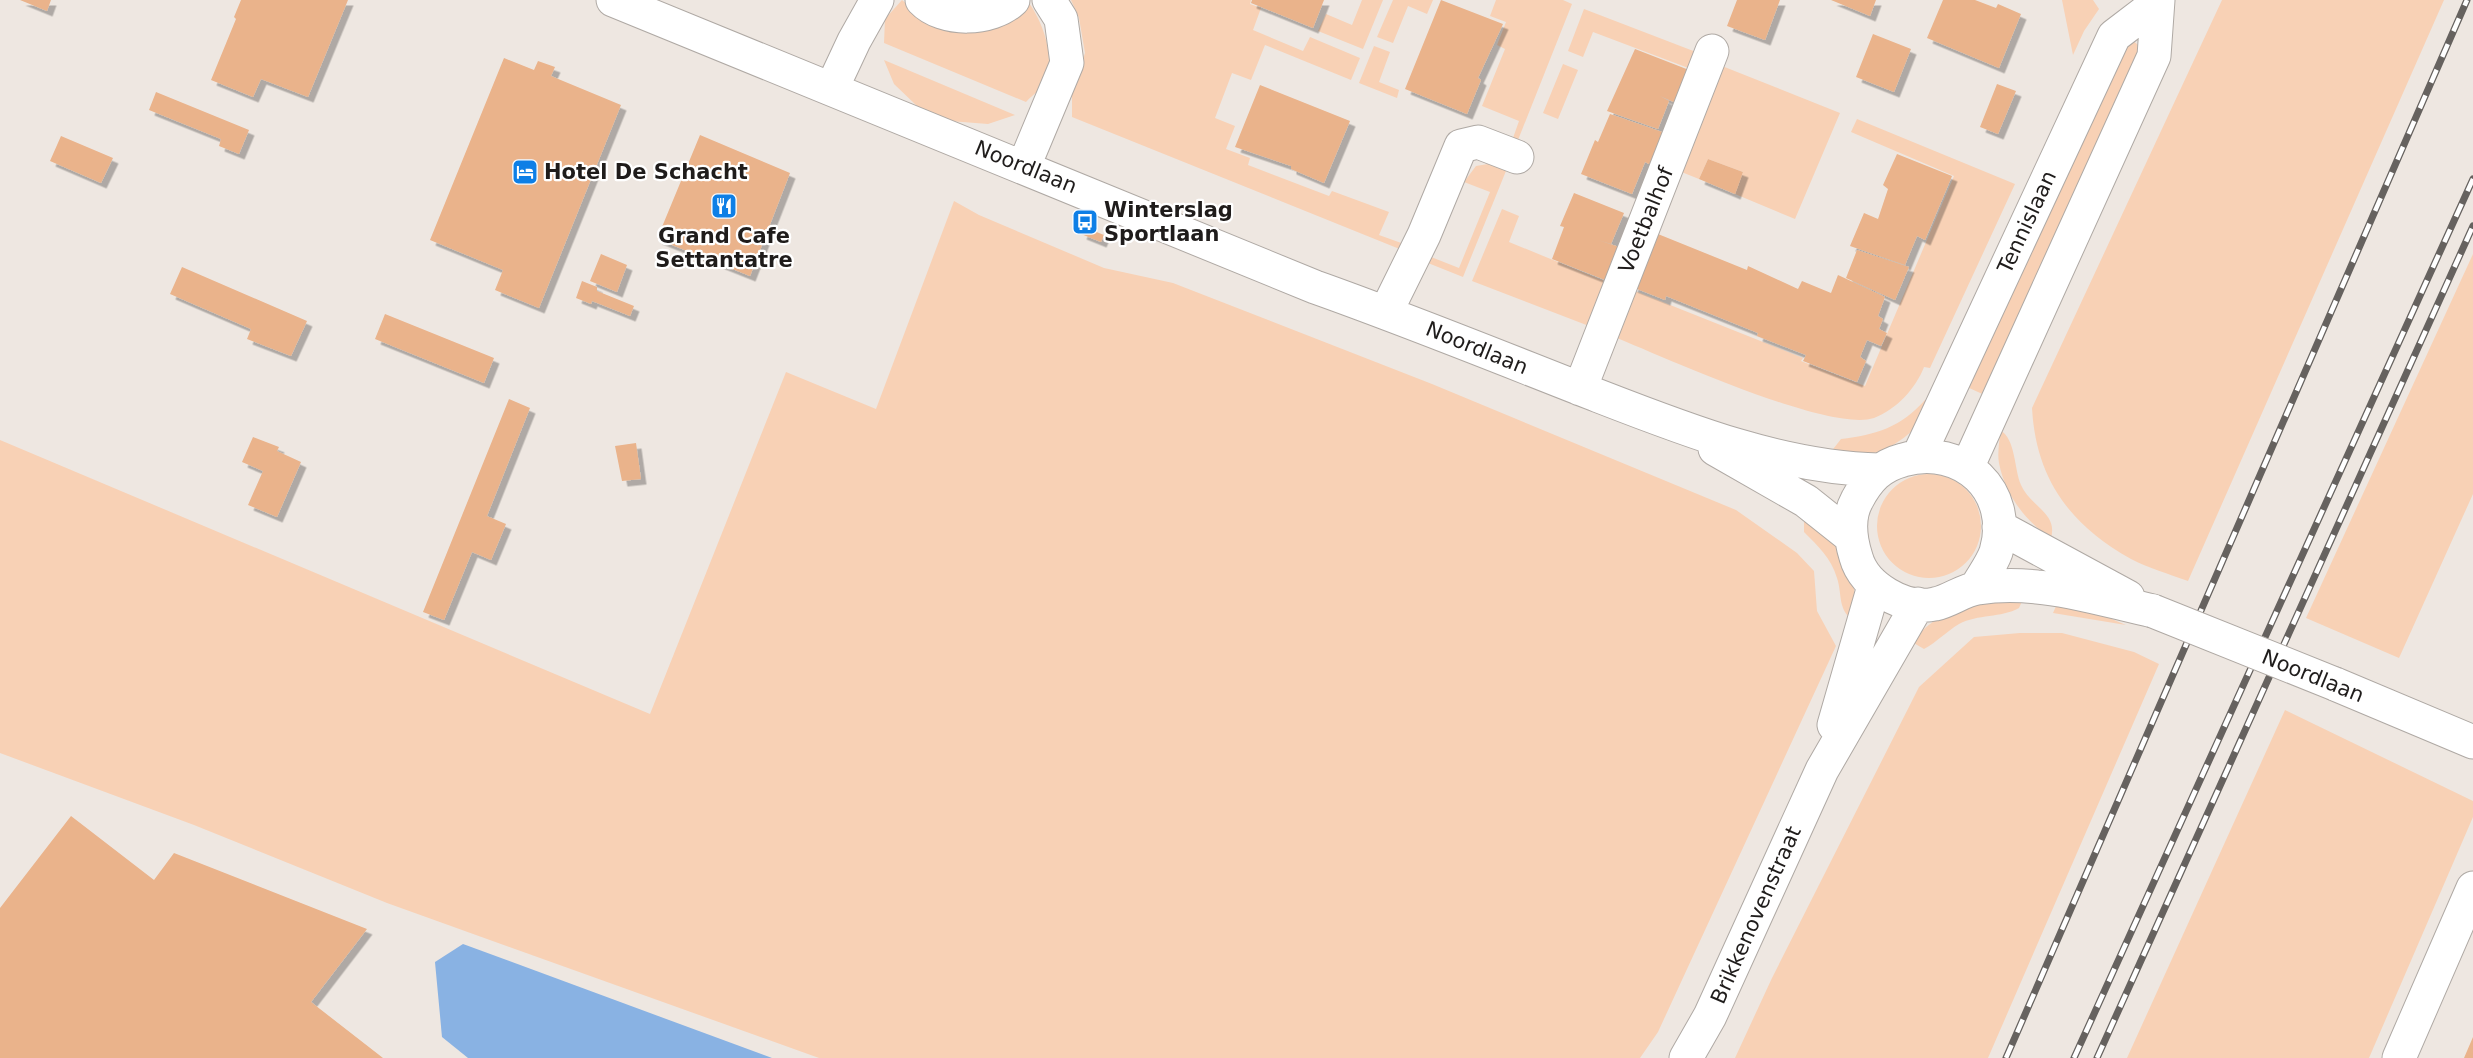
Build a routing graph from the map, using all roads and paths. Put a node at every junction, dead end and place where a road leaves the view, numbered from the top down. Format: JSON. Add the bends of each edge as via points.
{"nodes":[{"id":1,"x":613,"y":0,"type":"edge"},
{"id":2,"x":877,"y":0,"type":"edge"},
{"id":3,"x":922,"y":0,"type":"edge"},
{"id":4,"x":1013,"y":0,"type":"edge"},
{"id":5,"x":1049,"y":0,"type":"edge"},
{"id":6,"x":2157,"y":2,"type":"edge"},
{"id":7,"x":1713,"y":51,"type":"dead end"},
{"id":8,"x":832,"y":88,"type":"junction"},
{"id":9,"x":1517,"y":157,"type":"dead end"},
{"id":10,"x":1024,"y":166,"type":"junction"},
{"id":11,"x":1386,"y":312,"type":"junction"},
{"id":12,"x":1580,"y":389,"type":"junction"},
{"id":13,"x":1674,"y":426,"type":"junction"},
{"id":14,"x":1918,"y":455,"type":"junction"},
{"id":15,"x":1967,"y":468,"type":"junction"},
{"id":16,"x":1879,"y":470,"type":"junction"},
{"id":17,"x":1999,"y":527,"type":"junction"},
{"id":18,"x":1850,"y":536,"type":"junction"},
{"id":19,"x":1874,"y":586,"type":"junction"},
{"id":20,"x":1976,"y":588,"type":"junction"},
{"id":21,"x":1918,"y":604,"type":"junction"},
{"id":22,"x":2152,"y":611,"type":"junction"},
{"id":23,"x":2473,"y":742,"type":"edge"},
{"id":24,"x":1822,"y":770,"type":"junction"},
{"id":25,"x":2473,"y":888,"type":"edge"},
{"id":26,"x":1686,"y":1058,"type":"edge"},
{"id":27,"x":2399,"y":1058,"type":"edge"}],
"edges":[{"from":1,"to":8,"type":"street","name":"Noordlaan"},
{"from":2,"to":8,"type":"street"},
{"from":3,"to":4,"type":"street","via":[[958,17],[993,11]]},
{"from":5,"to":10,"type":"street","via":[[1061,19],[1067,63]]},
{"from":6,"to":14,"type":"street","name":"Tennislaan","via":[[2114,36]]},
{"from":6,"to":15,"type":"street","name":"Tennislaan","via":[[2154,56]]},
{"from":7,"to":12,"type":"street","name":"Voetbalhof"},
{"from":8,"to":10,"type":"street","name":"Noordlaan"},
{"from":9,"to":11,"type":"street","via":[[1478,142],[1461,146]]},
{"from":10,"to":11,"type":"street","name":"Noordlaan","via":[[1315,287]]},
{"from":11,"to":12,"type":"street","name":"Noordlaan"},
{"from":12,"to":13,"type":"street","name":"Noordlaan"},
{"from":13,"to":16,"type":"street","name":"Noordlaan","via":[[1805,462],[1851,470]]},
{"from":13,"to":18,"type":"street","name":"Noordlaan","via":[[1806,501]]},
{"from":14,"to":15,"type":"street","name":"Noordlaan","via":[[1945,458]]},
{"from":14,"to":16,"type":"street","name":"Noordlaan"},
{"from":15,"to":17,"type":"street","name":"Noordlaan","via":[[1982,480],[1997,502]]},
{"from":16,"to":18,"type":"street","name":"Noordlaan","via":[[1866,482],[1853,508]]},
{"from":17,"to":20,"type":"street","name":"Noordlaan","via":[[1996,553]]},
{"from":17,"to":22,"type":"street","name":"Noordlaan"},
{"from":18,"to":19,"type":"street","name":"Noordlaan","via":[[1858,564]]},
{"from":19,"to":21,"type":"street","name":"Noordlaan","via":[[1900,601]]},
{"from":19,"to":24,"type":"street","name":"Brikkenovenstraat"},
{"from":20,"to":21,"type":"street","name":"Noordlaan","via":[[1935,604]]},
{"from":20,"to":22,"type":"street","name":"Noordlaan","via":[[2037,586]]},
{"from":21,"to":24,"type":"street","name":"Brikkenovenstraat"},
{"from":22,"to":23,"type":"street","name":"Noordlaan","bridge":true},
{"from":24,"to":26,"type":"street","name":"Brikkenovenstraat","via":[[1710,1016]]},
{"from":25,"to":27,"type":"street"}]}
